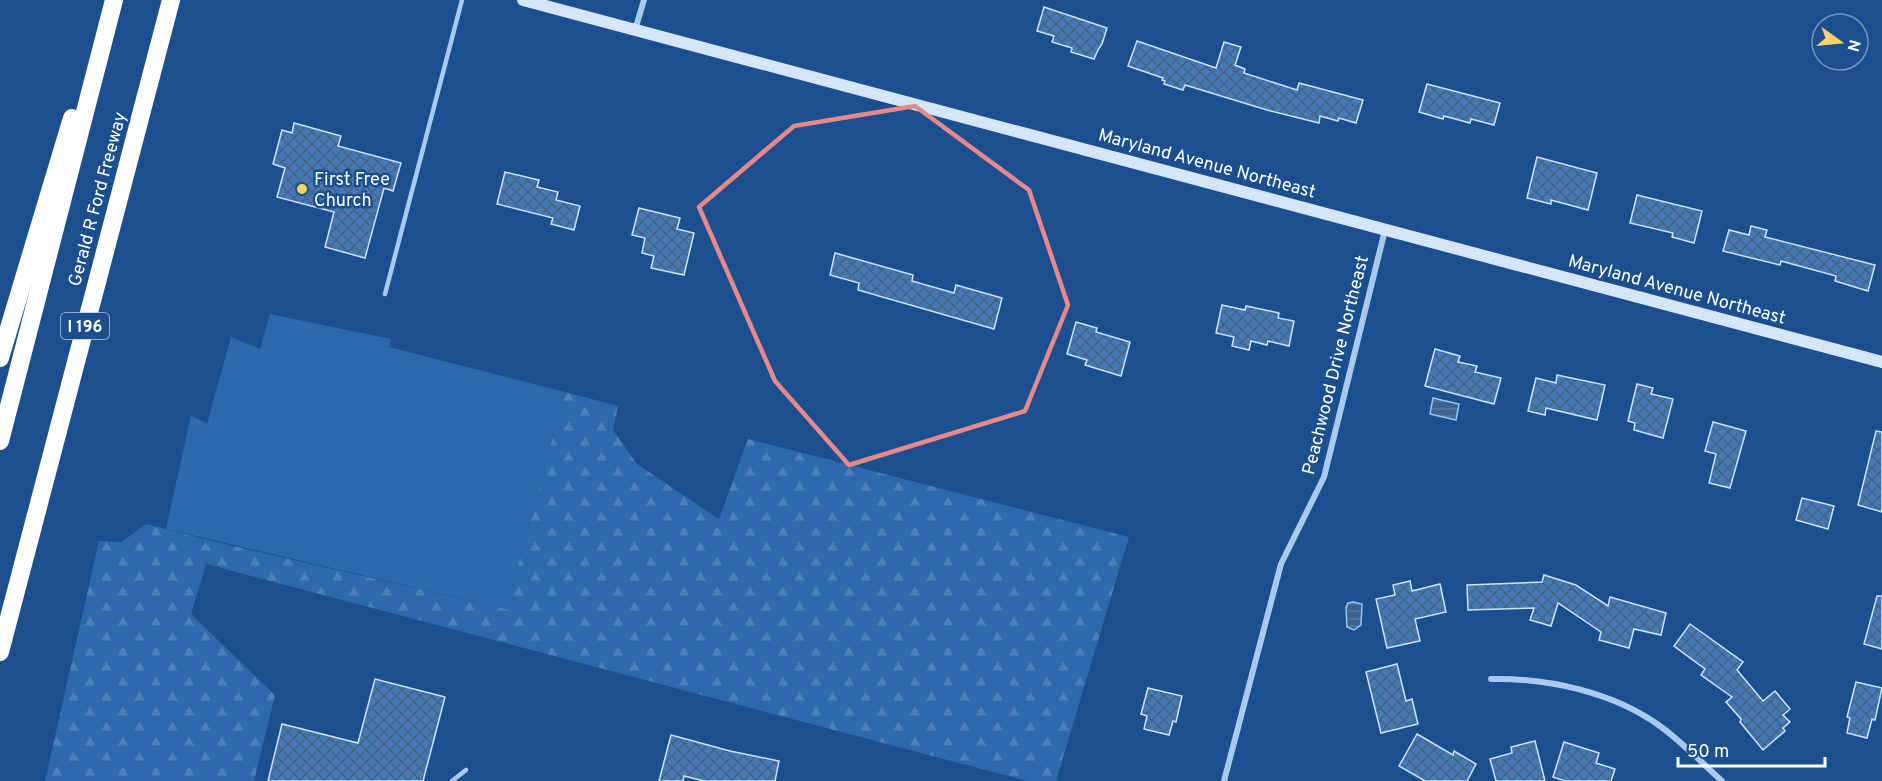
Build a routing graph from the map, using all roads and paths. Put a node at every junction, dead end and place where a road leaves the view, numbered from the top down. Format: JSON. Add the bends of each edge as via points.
{"nodes":[{"id":1,"x":107,"y":0,"type":"edge"},
{"id":2,"x":114,"y":0,"type":"edge"},
{"id":3,"x":171,"y":0,"type":"edge"},
{"id":4,"x":462,"y":0,"type":"edge"},
{"id":5,"x":523,"y":0,"type":"edge"},
{"id":6,"x":644,"y":0,"type":"edge"},
{"id":7,"x":636,"y":30,"type":"junction"},
{"id":8,"x":1385,"y":229,"type":"junction"},
{"id":9,"x":385,"y":294,"type":"dead end"},
{"id":10,"x":0,"y":358,"type":"edge"},
{"id":11,"x":1882,"y":363,"type":"edge"},
{"id":12,"x":0,"y":441,"type":"edge"},
{"id":13,"x":0,"y":652,"type":"edge"},
{"id":14,"x":1491,"y":679,"type":"dead end"},
{"id":15,"x":466,"y":770,"type":"dead end"},
{"id":16,"x":452,"y":781,"type":"edge"},
{"id":17,"x":1224,"y":781,"type":"edge"},
{"id":18,"x":1722,"y":781,"type":"edge"}],
"edges":[{"from":1,"to":10,"type":"highway"},
{"from":2,"to":12,"type":"highway","name":"Gerald R Ford Freeway","number":"I 196"},
{"from":3,"to":13,"type":"highway","name":"Gerald R Ford Freeway","number":"I 196"},
{"from":4,"to":9,"type":"lane"},
{"from":5,"to":7,"type":"street","name":"Maryland Avenue Northeast"},
{"from":6,"to":7,"type":"street"},
{"from":7,"to":8,"type":"street","name":"Maryland Avenue Northeast"},
{"from":8,"to":11,"type":"street","name":"Maryland Avenue Northeast"},
{"from":8,"to":17,"type":"street","name":"Peachwood Drive Northeast","via":[[1324,477],[1281,564]]},
{"from":14,"to":18,"type":"street","via":[[1513,678],[1575,688],[1624,704],[1660,726]]},
{"from":15,"to":16,"type":"lane"}]}
